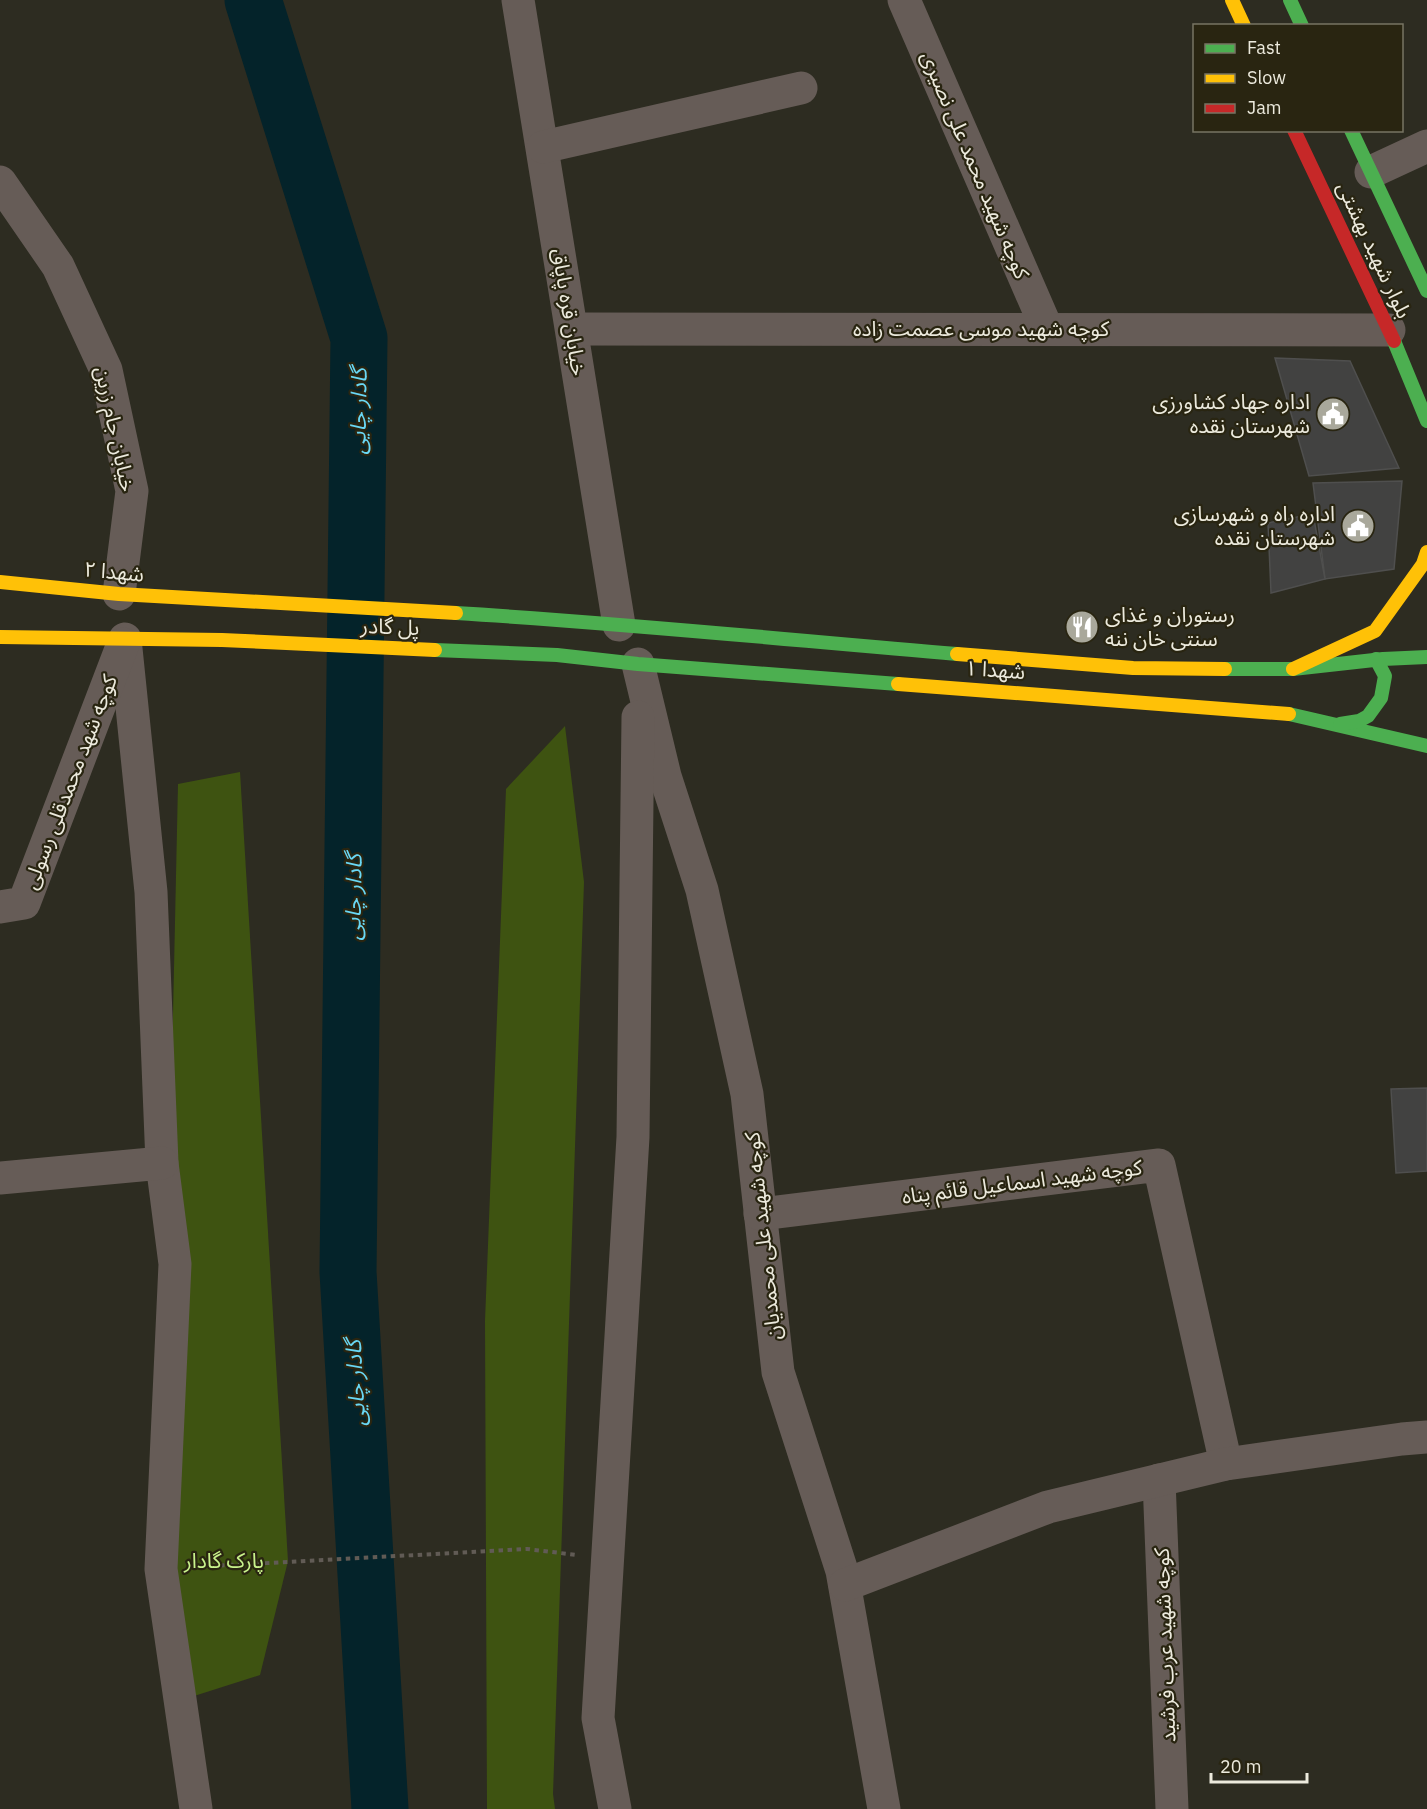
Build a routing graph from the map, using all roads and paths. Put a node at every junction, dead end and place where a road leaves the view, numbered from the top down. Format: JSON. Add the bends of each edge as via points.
{"nodes":[{"id":1,"x":518,"y":0,"type":"edge"},
{"id":2,"x":904,"y":0,"type":"edge"},
{"id":3,"x":1232,"y":0,"type":"edge"},
{"id":4,"x":1290,"y":0,"type":"edge"},
{"id":5,"x":1243,"y":24,"type":"edge"},
{"id":6,"x":1301,"y":24,"type":"edge"},
{"id":7,"x":801,"y":88,"type":"dead end"},
{"id":8,"x":1295,"y":132,"type":"edge"},
{"id":9,"x":1352,"y":132,"type":"edge"},
{"id":10,"x":1427,"y":146,"type":"edge"},
{"id":11,"x":543,"y":147,"type":"junction"},
{"id":12,"x":1371,"y":172,"type":"junction"},
{"id":13,"x":0,"y":182,"type":"edge"},
{"id":14,"x":1427,"y":291,"type":"edge"},
{"id":15,"x":572,"y":329,"type":"junction"},
{"id":16,"x":1047,"y":329,"type":"junction"},
{"id":17,"x":1389,"y":330,"type":"junction"},
{"id":18,"x":1427,"y":421,"type":"edge"},
{"id":19,"x":1427,"y":552,"type":"edge"},
{"id":20,"x":0,"y":582,"type":"edge"},
{"id":21,"x":119,"y":594,"type":"junction"},
{"id":22,"x":225,"y":600,"type":"joint"},
{"id":23,"x":556,"y":619,"type":"joint"},
{"id":24,"x":619,"y":625,"type":"junction"},
{"id":25,"x":0,"y":637,"type":"edge"},
{"id":26,"x":125,"y":639,"type":"junction"},
{"id":27,"x":557,"y":655,"type":"joint"},
{"id":28,"x":1427,"y":657,"type":"edge"},
{"id":29,"x":1376,"y":659,"type":"junction"},
{"id":30,"x":638,"y":664,"type":"junction"},
{"id":31,"x":1293,"y":669,"type":"junction"},
{"id":32,"x":1340,"y":724,"type":"junction"},
{"id":33,"x":1427,"y":746,"type":"edge"},
{"id":34,"x":0,"y":907,"type":"edge"},
{"id":35,"x":162,"y":1163,"type":"junction"},
{"id":36,"x":0,"y":1178,"type":"edge"},
{"id":37,"x":760,"y":1214,"type":"junction"},
{"id":38,"x":1427,"y":1437,"type":"edge"},
{"id":39,"x":1226,"y":1464,"type":"junction"},
{"id":40,"x":1159,"y":1480,"type":"junction"},
{"id":41,"x":608,"y":1559,"type":"junction"},
{"id":42,"x":161,"y":1569,"type":"junction"},
{"id":43,"x":845,"y":1585,"type":"junction"},
{"id":44,"x":196,"y":1809,"type":"edge"},
{"id":45,"x":615,"y":1809,"type":"edge"},
{"id":46,"x":884,"y":1809,"type":"edge"},
{"id":47,"x":1172,"y":1809,"type":"edge"}],
"edges":[{"from":1,"to":11,"type":"street","name":"خیابان قره پاپاق"},
{"from":2,"to":16,"type":"street","name":"کوچه شهید محمد علی نصیری"},
{"from":3,"to":5,"type":"main road"},
{"from":4,"to":6,"type":"main road"},
{"from":7,"to":11,"type":"street"},
{"from":8,"to":17,"type":"main road","name":"بلوار شهید بهشتی"},
{"from":9,"to":12,"type":"main road","name":"بلوار شهید بهشتی"},
{"from":10,"to":12,"type":"street"},
{"from":11,"to":15,"type":"street","name":"خیابان قره پاپاق"},
{"from":12,"to":14,"type":"main road","name":"بلوار شهید بهشتی"},
{"from":13,"to":21,"type":"street","name":"خیابان جام زرین","via":[[58,266],[106,370],[132,491]]},
{"from":15,"to":16,"type":"street","name":"کوچه شهید موسی عصمت زاده"},
{"from":15,"to":24,"type":"street","name":"خیابان قره پاپاق"},
{"from":16,"to":17,"type":"street","name":"کوچه شهید موسی عصمت زاده"},
{"from":17,"to":18,"type":"main road","name":"بلوار شهید بهشتی"},
{"from":19,"to":31,"type":"main road","via":[[1423,564],[1375,631]]},
{"from":20,"to":21,"type":"main road","name":"شهدا ۲"},
{"from":21,"to":22,"type":"main road","name":"شهدا ۲"},
{"from":22,"to":23,"type":"main road","name":"پل گادر"},
{"from":23,"to":24,"type":"main road","name":"شهدا ۱"},
{"from":24,"to":31,"type":"main road","name":"شهدا ۱","via":[[1133,668]]},
{"from":25,"to":26,"type":"main road"},
{"from":26,"to":27,"type":"main road","name":"پل گادر"},
{"from":26,"to":34,"type":"street","name":"کوچه شهد محمدقلی رسولی","via":[[24,903]]},
{"from":26,"to":35,"type":"street","via":[[152,892]]},
{"from":27,"to":30,"type":"main road","name":"شهدا ۱"},
{"from":28,"to":29,"type":"main road","name":"شهدا ۱"},
{"from":29,"to":31,"type":"main road","name":"شهدا ۱"},
{"from":29,"to":32,"type":"main road","via":[[1385,676],[1381,698],[1368,716]]},
{"from":30,"to":32,"type":"main road","name":"شهدا ۱","via":[[1297,715]]},
{"from":30,"to":37,"type":"street","name":"کوچه شهید علی محمدیان","via":[[664,776],[705,902],[747,1095]]},
{"from":30,"to":41,"type":"street","via":[[633,1137]]},
{"from":32,"to":33,"type":"main road","name":"شهدا ۱"},
{"from":35,"to":36,"type":"street"},
{"from":35,"to":42,"type":"street","via":[[175,1264]]},
{"from":37,"to":39,"type":"street","name":"کوچه شهید اسماعیل قائم پناه","via":[[1159,1165]]},
{"from":37,"to":43,"type":"street","name":"کوچه شهید علی محمدیان","via":[[778,1372]]},
{"from":38,"to":39,"type":"street"},
{"from":39,"to":40,"type":"street"},
{"from":40,"to":43,"type":"street","via":[[1048,1507]]},
{"from":40,"to":47,"type":"street","name":"کوچه شهید عرب فرشید"},
{"from":41,"to":42,"type":"path","via":[[527,1549]]},
{"from":41,"to":45,"type":"street","via":[[598,1718]]},
{"from":42,"to":44,"type":"street"},
{"from":43,"to":46,"type":"street","name":"کوچه شهید علی محمدیان"}]}
